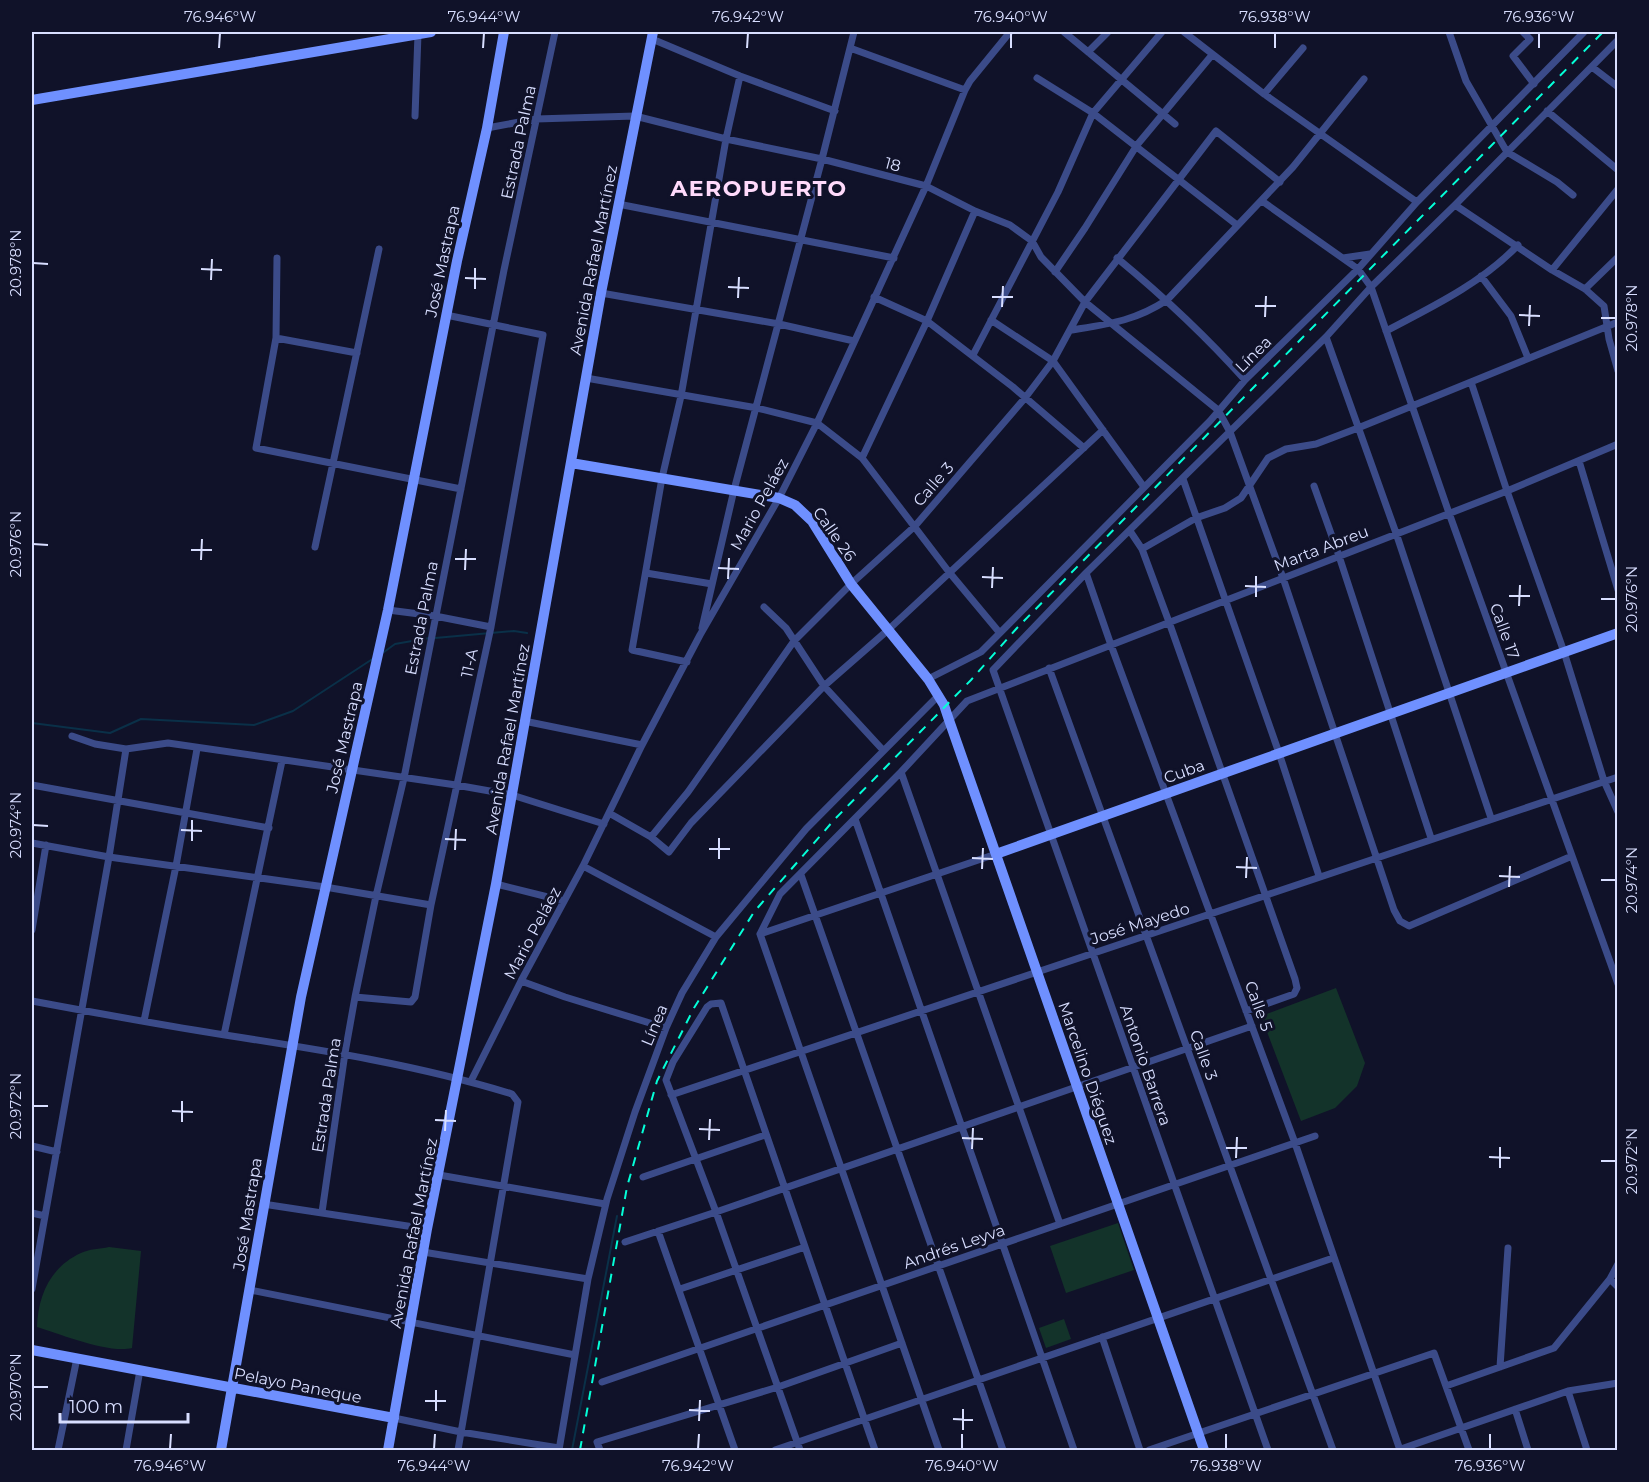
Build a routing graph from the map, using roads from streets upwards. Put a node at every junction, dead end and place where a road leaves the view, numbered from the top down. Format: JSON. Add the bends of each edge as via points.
{"nodes":[{"id":1,"x":431,"y":32,"type":"edge"},
{"id":2,"x":504,"y":32,"type":"edge"},
{"id":3,"x":555,"y":32,"type":"edge"},
{"id":4,"x":854,"y":32,"type":"edge"},
{"id":5,"x":1010,"y":32,"type":"edge"},
{"id":6,"x":1064,"y":32,"type":"edge"},
{"id":7,"x":1108,"y":32,"type":"edge"},
{"id":8,"x":1162,"y":32,"type":"edge"},
{"id":9,"x":1184,"y":32,"type":"edge"},
{"id":10,"x":1449,"y":32,"type":"edge"},
{"id":11,"x":1523,"y":32,"type":"edge"},
{"id":12,"x":1584,"y":32,"type":"edge"},
{"id":13,"x":418,"y":34,"type":"junction"},
{"id":14,"x":652,"y":35,"type":"edge"},
{"id":15,"x":1617,"y":40,"type":"edge"},
{"id":16,"x":850,"y":48,"type":"junction"},
{"id":17,"x":1303,"y":48,"type":"dead end"},
{"id":18,"x":1088,"y":52,"type":"junction"},
{"id":19,"x":1212,"y":55,"type":"junction"},
{"id":20,"x":1592,"y":67,"type":"junction"},
{"id":21,"x":740,"y":76,"type":"junction"},
{"id":22,"x":1037,"y":78,"type":"dead end"},
{"id":23,"x":1120,"y":79,"type":"junction"},
{"id":24,"x":1364,"y":79,"type":"dead end"},
{"id":25,"x":1534,"y":84,"type":"junction"},
{"id":26,"x":1617,"y":87,"type":"edge"},
{"id":27,"x":964,"y":90,"type":"junction"},
{"id":28,"x":1264,"y":94,"type":"junction"},
{"id":29,"x":32,"y":100,"type":"edge"},
{"id":30,"x":835,"y":111,"type":"junction"},
{"id":31,"x":1547,"y":111,"type":"junction"},
{"id":32,"x":1093,"y":112,"type":"junction"},
{"id":33,"x":1162,"y":114,"type":"junction"},
{"id":34,"x":415,"y":116,"type":"dead end"},
{"id":35,"x":635,"y":116,"type":"junction"},
{"id":36,"x":536,"y":119,"type":"junction"},
{"id":37,"x":1175,"y":124,"type":"dead end"},
{"id":38,"x":1492,"y":124,"type":"junction"},
{"id":39,"x":487,"y":128,"type":"junction"},
{"id":40,"x":1321,"y":133,"type":"junction"},
{"id":41,"x":726,"y":139,"type":"junction"},
{"id":42,"x":1137,"y":145,"type":"junction"},
{"id":43,"x":1507,"y":152,"type":"junction"},
{"id":44,"x":822,"y":159,"type":"junction"},
{"id":45,"x":1617,"y":170,"type":"edge"},
{"id":46,"x":1179,"y":179,"type":"junction"},
{"id":47,"x":1280,"y":182,"type":"junction"},
{"id":48,"x":926,"y":186,"type":"junction"},
{"id":49,"x":1617,"y":189,"type":"edge"},
{"id":50,"x":1573,"y":195,"type":"dead end"},
{"id":51,"x":1262,"y":201,"type":"junction"},
{"id":52,"x":1417,"y":202,"type":"junction"},
{"id":53,"x":618,"y":204,"type":"junction"},
{"id":54,"x":1455,"y":205,"type":"junction"},
{"id":55,"x":975,"y":211,"type":"junction"},
{"id":56,"x":712,"y":222,"type":"junction"},
{"id":57,"x":1237,"y":225,"type":"junction"},
{"id":58,"x":801,"y":241,"type":"junction"},
{"id":59,"x":1032,"y":241,"type":"junction"},
{"id":60,"x":1518,"y":245,"type":"junction"},
{"id":61,"x":379,"y":249,"type":"dead end"},
{"id":62,"x":1371,"y":254,"type":"junction"},
{"id":63,"x":1617,"y":257,"type":"edge"},
{"id":64,"x":277,"y":258,"type":"dead end"},
{"id":65,"x":894,"y":258,"type":"junction"},
{"id":66,"x":1117,"y":258,"type":"junction"},
{"id":67,"x":1343,"y":258,"type":"junction"},
{"id":68,"x":1358,"y":269,"type":"junction"},
{"id":69,"x":1552,"y":270,"type":"junction"},
{"id":70,"x":1055,"y":272,"type":"junction"},
{"id":71,"x":1480,"y":276,"type":"junction"},
{"id":72,"x":1371,"y":287,"type":"junction"},
{"id":73,"x":1585,"y":289,"type":"junction"},
{"id":74,"x":601,"y":293,"type":"junction"},
{"id":75,"x":874,"y":297,"type":"junction"},
{"id":76,"x":1167,"y":300,"type":"junction"},
{"id":77,"x":1085,"y":302,"type":"junction"},
{"id":78,"x":696,"y":309,"type":"junction"},
{"id":79,"x":446,"y":315,"type":"junction"},
{"id":80,"x":991,"y":320,"type":"junction"},
{"id":81,"x":927,"y":321,"type":"junction"},
{"id":82,"x":1617,"y":322,"type":"edge"},
{"id":83,"x":494,"y":324,"type":"junction"},
{"id":84,"x":779,"y":324,"type":"junction"},
{"id":85,"x":1113,"y":324,"type":"junction"},
{"id":86,"x":1608,"y":325,"type":"junction"},
{"id":87,"x":1071,"y":330,"type":"junction"},
{"id":88,"x":1386,"y":331,"type":"junction"},
{"id":89,"x":1326,"y":337,"type":"junction"},
{"id":90,"x":276,"y":338,"type":"junction"},
{"id":91,"x":854,"y":341,"type":"junction"},
{"id":92,"x":357,"y":353,"type":"junction"},
{"id":93,"x":973,"y":355,"type":"junction"},
{"id":94,"x":1528,"y":358,"type":"junction"},
{"id":95,"x":1053,"y":361,"type":"junction"},
{"id":96,"x":1617,"y":371,"type":"edge"},
{"id":97,"x":586,"y":378,"type":"junction"},
{"id":98,"x":1245,"y":380,"type":"junction"},
{"id":99,"x":1472,"y":382,"type":"junction"},
{"id":100,"x":681,"y":396,"type":"junction"},
{"id":101,"x":1025,"y":398,"type":"junction"},
{"id":102,"x":1412,"y":406,"type":"junction"},
{"id":103,"x":757,"y":408,"type":"junction"},
{"id":104,"x":1218,"y":410,"type":"junction"},
{"id":105,"x":816,"y":423,"type":"junction"},
{"id":106,"x":1358,"y":428,"type":"junction"},
{"id":107,"x":1103,"y":430,"type":"junction"},
{"id":108,"x":1230,"y":432,"type":"junction"},
{"id":109,"x":1617,"y":444,"type":"edge"},
{"id":110,"x":1084,"y":448,"type":"junction"},
{"id":111,"x":862,"y":458,"type":"junction"},
{"id":112,"x":1579,"y":461,"type":"junction"},
{"id":113,"x":572,"y":463,"type":"junction"},
{"id":114,"x":334,"y":464,"type":"junction"},
{"id":115,"x":662,"y":478,"type":"junction"},
{"id":116,"x":1183,"y":479,"type":"junction"},
{"id":117,"x":414,"y":480,"type":"junction"},
{"id":118,"x":1249,"y":483,"type":"junction"},
{"id":119,"x":1314,"y":486,"type":"dead end"},
{"id":120,"x":1144,"y":488,"type":"junction"},
{"id":121,"x":461,"y":489,"type":"junction"},
{"id":122,"x":734,"y":490,"type":"junction"},
{"id":123,"x":1507,"y":491,"type":"junction"},
{"id":124,"x":779,"y":498,"type":"junction"},
{"id":125,"x":1449,"y":513,"type":"junction"},
{"id":126,"x":1196,"y":518,"type":"junction"},
{"id":127,"x":915,"y":526,"type":"junction"},
{"id":128,"x":1130,"y":531,"type":"junction"},
{"id":129,"x":1396,"y":533,"type":"junction"},
{"id":130,"x":315,"y":547,"type":"dead end"},
{"id":131,"x":1142,"y":549,"type":"junction"},
{"id":132,"x":1339,"y":556,"type":"junction"},
{"id":133,"x":949,"y":572,"type":"junction"},
{"id":134,"x":646,"y":573,"type":"junction"},
{"id":135,"x":1086,"y":573,"type":"junction"},
{"id":136,"x":1283,"y":578,"type":"junction"},
{"id":137,"x":712,"y":584,"type":"junction"},
{"id":138,"x":851,"y":584,"type":"junction"},
{"id":139,"x":1617,"y":590,"type":"edge"},
{"id":140,"x":1225,"y":600,"type":"junction"},
{"id":141,"x":764,"y":607,"type":"dead end"},
{"id":142,"x":388,"y":610,"type":"junction"},
{"id":143,"x":435,"y":616,"type":"junction"},
{"id":144,"x":1169,"y":622,"type":"junction"},
{"id":145,"x":491,"y":627,"type":"junction"},
{"id":146,"x":888,"y":630,"type":"junction"},
{"id":147,"x":999,"y":632,"type":"junction"},
{"id":148,"x":1617,"y":633,"type":"edge"},
{"id":149,"x":700,"y":635,"type":"junction"},
{"id":150,"x":794,"y":641,"type":"junction"},
{"id":151,"x":1111,"y":645,"type":"junction"},
{"id":152,"x":1564,"y":652,"type":"junction"},
{"id":153,"x":687,"y":662,"type":"junction"},
{"id":154,"x":1049,"y":668,"type":"junction"},
{"id":155,"x":1506,"y":673,"type":"junction"},
{"id":156,"x":928,"y":679,"type":"junction"},
{"id":157,"x":824,"y":686,"type":"junction"},
{"id":158,"x":999,"y":688,"type":"junction"},
{"id":159,"x":1450,"y":693,"type":"junction"},
{"id":160,"x":939,"y":695,"type":"junction"},
{"id":161,"x":944,"y":705,"type":"joint"},
{"id":162,"x":1389,"y":714,"type":"junction"},
{"id":163,"x":950,"y":720,"type":"junction"},
{"id":164,"x":524,"y":721,"type":"junction"},
{"id":165,"x":1336,"y":734,"type":"junction"},
{"id":166,"x":72,"y":736,"type":"dead end"},
{"id":167,"x":642,"y":745,"type":"junction"},
{"id":168,"x":126,"y":748,"type":"junction"},
{"id":169,"x":197,"y":748,"type":"junction"},
{"id":170,"x":882,"y":749,"type":"junction"},
{"id":171,"x":1279,"y":753,"type":"junction"},
{"id":172,"x":282,"y":761,"type":"junction"},
{"id":173,"x":351,"y":770,"type":"junction"},
{"id":174,"x":901,"y":772,"type":"junction"},
{"id":175,"x":1222,"y":774,"type":"junction"},
{"id":176,"x":1617,"y":777,"type":"edge"},
{"id":177,"x":405,"y":778,"type":"junction"},
{"id":178,"x":1605,"y":781,"type":"junction"},
{"id":179,"x":32,"y":785,"type":"edge"},
{"id":180,"x":456,"y":785,"type":"junction"},
{"id":181,"x":1166,"y":794,"type":"junction"},
{"id":182,"x":512,"y":795,"type":"junction"},
{"id":183,"x":1550,"y":798,"type":"junction"},
{"id":184,"x":119,"y":802,"type":"junction"},
{"id":185,"x":1617,"y":812,"type":"edge"},
{"id":186,"x":185,"y":813,"type":"junction"},
{"id":187,"x":609,"y":813,"type":"junction"},
{"id":188,"x":1102,"y":816,"type":"junction"},
{"id":189,"x":1491,"y":818,"type":"junction"},
{"id":190,"x":855,"y":819,"type":"junction"},
{"id":191,"x":604,"y":824,"type":"junction"},
{"id":192,"x":269,"y":828,"type":"junction"},
{"id":193,"x":1051,"y":835,"type":"junction"},
{"id":194,"x":651,"y":837,"type":"junction"},
{"id":195,"x":1431,"y":838,"type":"junction"},
{"id":196,"x":32,"y":843,"type":"edge"},
{"id":197,"x":46,"y":845,"type":"junction"},
{"id":198,"x":996,"y":854,"type":"junction"},
{"id":199,"x":1378,"y":856,"type":"junction"},
{"id":200,"x":1572,"y":856,"type":"junction"},
{"id":201,"x":110,"y":857,"type":"junction"},
{"id":202,"x":176,"y":866,"type":"junction"},
{"id":203,"x":583,"y":866,"type":"junction"},
{"id":204,"x":801,"y":875,"type":"junction"},
{"id":205,"x":938,"y":875,"type":"junction"},
{"id":206,"x":1319,"y":876,"type":"junction"},
{"id":207,"x":259,"y":877,"type":"junction"},
{"id":208,"x":496,"y":884,"type":"junction"},
{"id":209,"x":325,"y":887,"type":"junction"},
{"id":210,"x":881,"y":894,"type":"junction"},
{"id":211,"x":1264,"y":895,"type":"junction"},
{"id":212,"x":376,"y":896,"type":"junction"},
{"id":213,"x":564,"y":901,"type":"junction"},
{"id":214,"x":431,"y":905,"type":"junction"},
{"id":215,"x":1211,"y":913,"type":"junction"},
{"id":216,"x":815,"y":915,"type":"junction"},
{"id":217,"x":32,"y":930,"type":"edge"},
{"id":218,"x":760,"y":934,"type":"junction"},
{"id":219,"x":1146,"y":936,"type":"junction"},
{"id":220,"x":716,"y":937,"type":"junction"},
{"id":221,"x":1092,"y":953,"type":"junction"},
{"id":222,"x":1037,"y":971,"type":"junction"},
{"id":223,"x":521,"y":981,"type":"junction"},
{"id":224,"x":1617,"y":984,"type":"edge"},
{"id":225,"x":979,"y":992,"type":"junction"},
{"id":226,"x":355,"y":997,"type":"junction"},
{"id":227,"x":32,"y":1001,"type":"edge"},
{"id":228,"x":82,"y":1010,"type":"junction"},
{"id":229,"x":1246,"y":1011,"type":"junction"},
{"id":230,"x":922,"y":1012,"type":"junction"},
{"id":231,"x":144,"y":1021,"type":"junction"},
{"id":232,"x":1252,"y":1026,"type":"junction"},
{"id":233,"x":666,"y":1028,"type":"junction"},
{"id":234,"x":857,"y":1034,"type":"junction"},
{"id":235,"x":224,"y":1035,"type":"junction"},
{"id":236,"x":292,"y":1044,"type":"junction"},
{"id":237,"x":1187,"y":1050,"type":"junction"},
{"id":238,"x":802,"y":1052,"type":"junction"},
{"id":239,"x":345,"y":1053,"type":"junction"},
{"id":240,"x":1133,"y":1068,"type":"junction"},
{"id":241,"x":742,"y":1071,"type":"junction"},
{"id":242,"x":458,"y":1077,"type":"junction"},
{"id":243,"x":471,"y":1081,"type":"junction"},
{"id":244,"x":1077,"y":1087,"type":"junction"},
{"id":245,"x":671,"y":1095,"type":"junction"},
{"id":246,"x":1019,"y":1107,"type":"junction"},
{"id":247,"x":962,"y":1127,"type":"junction"},
{"id":248,"x":765,"y":1135,"type":"junction"},
{"id":249,"x":1315,"y":1136,"type":"dead end"},
{"id":250,"x":1295,"y":1143,"type":"junction"},
{"id":251,"x":32,"y":1146,"type":"edge"},
{"id":252,"x":897,"y":1149,"type":"junction"},
{"id":253,"x":57,"y":1152,"type":"junction"},
{"id":254,"x":695,"y":1159,"type":"junction"},
{"id":255,"x":1229,"y":1165,"type":"junction"},
{"id":256,"x":842,"y":1168,"type":"junction"},
{"id":257,"x":439,"y":1175,"type":"junction"},
{"id":258,"x":643,"y":1177,"type":"dead end"},
{"id":259,"x":1174,"y":1185,"type":"junction"},
{"id":260,"x":504,"y":1187,"type":"junction"},
{"id":261,"x":785,"y":1188,"type":"junction"},
{"id":262,"x":1118,"y":1203,"type":"junction"},
{"id":263,"x":263,"y":1204,"type":"junction"},
{"id":264,"x":605,"y":1204,"type":"junction"},
{"id":265,"x":322,"y":1212,"type":"junction"},
{"id":266,"x":716,"y":1212,"type":"junction"},
{"id":267,"x":32,"y":1213,"type":"edge"},
{"id":268,"x":45,"y":1216,"type":"junction"},
{"id":269,"x":1060,"y":1224,"type":"junction"},
{"id":270,"x":427,"y":1229,"type":"junction"},
{"id":271,"x":658,"y":1232,"type":"junction"},
{"id":272,"x":625,"y":1242,"type":"dead end"},
{"id":273,"x":1002,"y":1244,"type":"junction"},
{"id":274,"x":805,"y":1247,"type":"junction"},
{"id":275,"x":1508,"y":1248,"type":"dead end"},
{"id":276,"x":423,"y":1252,"type":"junction"},
{"id":277,"x":1333,"y":1258,"type":"junction"},
{"id":278,"x":489,"y":1264,"type":"junction"},
{"id":279,"x":1617,"y":1264,"type":"edge"},
{"id":280,"x":938,"y":1266,"type":"junction"},
{"id":281,"x":735,"y":1270,"type":"junction"},
{"id":282,"x":1270,"y":1279,"type":"junction"},
{"id":283,"x":1610,"y":1279,"type":"junction"},
{"id":284,"x":32,"y":1280,"type":"edge"},
{"id":285,"x":588,"y":1280,"type":"junction"},
{"id":286,"x":882,"y":1286,"type":"junction"},
{"id":287,"x":1617,"y":1287,"type":"edge"},
{"id":288,"x":32,"y":1289,"type":"edge"},
{"id":289,"x":680,"y":1289,"type":"junction"},
{"id":290,"x":250,"y":1290,"type":"junction"},
{"id":291,"x":1214,"y":1299,"type":"junction"},
{"id":292,"x":825,"y":1306,"type":"junction"},
{"id":293,"x":1158,"y":1318,"type":"junction"},
{"id":294,"x":410,"y":1323,"type":"junction"},
{"id":295,"x":756,"y":1329,"type":"junction"},
{"id":296,"x":477,"y":1336,"type":"junction"},
{"id":297,"x":1102,"y":1337,"type":"junction"},
{"id":298,"x":902,"y":1343,"type":"junction"},
{"id":299,"x":700,"y":1349,"type":"junction"},
{"id":300,"x":32,"y":1350,"type":"edge"},
{"id":301,"x":575,"y":1355,"type":"junction"},
{"id":302,"x":77,"y":1358,"type":"junction"},
{"id":303,"x":1042,"y":1358,"type":"junction"},
{"id":304,"x":845,"y":1364,"type":"junction"},
{"id":305,"x":1500,"y":1367,"type":"junction"},
{"id":306,"x":140,"y":1370,"type":"junction"},
{"id":307,"x":1374,"y":1374,"type":"junction"},
{"id":308,"x":978,"y":1380,"type":"junction"},
{"id":309,"x":602,"y":1382,"type":"dead end"},
{"id":310,"x":1617,"y":1383,"type":"edge"},
{"id":311,"x":1446,"y":1386,"type":"junction"},
{"id":312,"x":232,"y":1387,"type":"junction"},
{"id":313,"x":778,"y":1387,"type":"junction"},
{"id":314,"x":1568,"y":1391,"type":"junction"},
{"id":315,"x":1313,"y":1395,"type":"junction"},
{"id":316,"x":922,"y":1400,"type":"junction"},
{"id":317,"x":720,"y":1405,"type":"junction"},
{"id":318,"x":1515,"y":1409,"type":"junction"},
{"id":319,"x":1255,"y":1414,"type":"junction"},
{"id":320,"x":394,"y":1418,"type":"junction"},
{"id":321,"x":864,"y":1420,"type":"junction"},
{"id":322,"x":1461,"y":1428,"type":"junction"},
{"id":323,"x":461,"y":1432,"type":"junction"},
{"id":324,"x":1198,"y":1434,"type":"junction"},
{"id":325,"x":799,"y":1447,"type":"edge"},
{"id":326,"x":559,"y":1449,"type":"edge"},
{"id":327,"x":58,"y":1450,"type":"edge"},
{"id":328,"x":126,"y":1450,"type":"edge"},
{"id":329,"x":221,"y":1450,"type":"edge"},
{"id":330,"x":388,"y":1450,"type":"edge"},
{"id":331,"x":458,"y":1450,"type":"edge"},
{"id":332,"x":600,"y":1450,"type":"edge"},
{"id":333,"x":735,"y":1450,"type":"edge"},
{"id":334,"x":775,"y":1450,"type":"edge"},
{"id":335,"x":875,"y":1450,"type":"edge"},
{"id":336,"x":939,"y":1450,"type":"edge"},
{"id":337,"x":1003,"y":1450,"type":"edge"},
{"id":338,"x":1074,"y":1450,"type":"edge"},
{"id":339,"x":1140,"y":1450,"type":"edge"},
{"id":340,"x":1149,"y":1450,"type":"edge"},
{"id":341,"x":1204,"y":1450,"type":"edge"},
{"id":342,"x":1268,"y":1450,"type":"edge"},
{"id":343,"x":1333,"y":1450,"type":"edge"},
{"id":344,"x":1399,"y":1450,"type":"edge"},
{"id":345,"x":1469,"y":1450,"type":"edge"},
{"id":346,"x":1528,"y":1450,"type":"edge"},
{"id":347,"x":1587,"y":1450,"type":"edge"}],
"edges":[{"from":1,"to":13,"type":"street"},
{"from":2,"to":39,"type":"street","name":"José Mastrapa"},
{"from":3,"to":36,"type":"street","name":"Estrada Palma"},
{"from":4,"to":16,"type":"street"},
{"from":5,"to":27,"type":"street","name":"Mario Peláez"},
{"from":6,"to":18,"type":"street"},
{"from":7,"to":18,"type":"street"},
{"from":8,"to":23,"type":"street"},
{"from":9,"to":19,"type":"street"},
{"from":10,"to":38,"type":"street","via":[[1466,81]]},
{"from":11,"to":25,"type":"street","via":[[1530,39],[1513,56]]},
{"from":12,"to":25,"type":"street","name":"Línea"},
{"from":13,"to":29,"type":"street"},
{"from":13,"to":34,"type":"street"},
{"from":14,"to":21,"type":"street"},
{"from":14,"to":35,"type":"street","name":"Avenida Rafael Martínez"},
{"from":15,"to":20,"type":"street"},
{"from":16,"to":27,"type":"street"},
{"from":16,"to":30,"type":"street"},
{"from":17,"to":28,"type":"street"},
{"from":18,"to":23,"type":"street"},
{"from":19,"to":28,"type":"street"},
{"from":19,"to":33,"type":"street"},
{"from":20,"to":26,"type":"street"},
{"from":20,"to":31,"type":"street"},
{"from":21,"to":30,"type":"street"},
{"from":21,"to":41,"type":"street"},
{"from":22,"to":32,"type":"street"},
{"from":23,"to":32,"type":"street"},
{"from":23,"to":33,"type":"street"},
{"from":24,"to":40,"type":"street"},
{"from":25,"to":38,"type":"street","name":"Línea"},
{"from":27,"to":48,"type":"street","name":"Mario Peláez"},
{"from":28,"to":40,"type":"street"},
{"from":30,"to":44,"type":"street"},
{"from":31,"to":43,"type":"street"},
{"from":31,"to":45,"type":"street"},
{"from":32,"to":42,"type":"street"},
{"from":32,"to":59,"type":"street"},
{"from":33,"to":37,"type":"street"},
{"from":33,"to":42,"type":"street"},
{"from":35,"to":36,"type":"street","name":"18"},
{"from":35,"to":41,"type":"street","name":"18"},
{"from":35,"to":53,"type":"street","name":"Avenida Rafael Martínez"},
{"from":36,"to":39,"type":"street","name":"18"},
{"from":36,"to":83,"type":"street","name":"Estrada Palma"},
{"from":38,"to":43,"type":"street"},
{"from":38,"to":52,"type":"street","name":"Línea"},
{"from":39,"to":79,"type":"street","name":"José Mastrapa"},
{"from":40,"to":47,"type":"street"},
{"from":40,"to":52,"type":"street"},
{"from":41,"to":44,"type":"street","name":"18"},
{"from":41,"to":56,"type":"street"},
{"from":42,"to":46,"type":"street"},
{"from":42,"to":70,"type":"street"},
{"from":43,"to":50,"type":"street"},
{"from":43,"to":54,"type":"street"},
{"from":44,"to":48,"type":"street","name":"18"},
{"from":44,"to":58,"type":"street"},
{"from":46,"to":47,"type":"street","name":"Calle 3","via":[[1216,131]]},
{"from":46,"to":57,"type":"street"},
{"from":46,"to":66,"type":"street","name":"Calle 3"},
{"from":47,"to":51,"type":"street"},
{"from":48,"to":55,"type":"street","name":"18"},
{"from":48,"to":65,"type":"street","name":"Mario Peláez"},
{"from":49,"to":69,"type":"street"},
{"from":51,"to":57,"type":"street"},
{"from":51,"to":67,"type":"street","name":"Calle 17"},
{"from":52,"to":62,"type":"street","name":"Línea"},
{"from":53,"to":56,"type":"street"},
{"from":53,"to":74,"type":"street","name":"Avenida Rafael Martínez"},
{"from":54,"to":60,"type":"street"},
{"from":54,"to":72,"type":"street"},
{"from":55,"to":59,"type":"street","name":"18","via":[[1010,225]]},
{"from":55,"to":81,"type":"street"},
{"from":56,"to":58,"type":"street"},
{"from":56,"to":78,"type":"street"},
{"from":57,"to":76,"type":"street"},
{"from":58,"to":65,"type":"street"},
{"from":58,"to":84,"type":"street"},
{"from":59,"to":70,"type":"street","name":"18"},
{"from":59,"to":80,"type":"street"},
{"from":60,"to":69,"type":"street"},
{"from":60,"to":71,"type":"street"},
{"from":61,"to":92,"type":"street"},
{"from":62,"to":67,"type":"street"},
{"from":62,"to":68,"type":"street","name":"Línea"},
{"from":63,"to":73,"type":"street"},
{"from":64,"to":90,"type":"street"},
{"from":65,"to":75,"type":"street","name":"Mario Peláez"},
{"from":66,"to":76,"type":"street"},
{"from":66,"to":77,"type":"street","name":"Calle 3"},
{"from":67,"to":68,"type":"street","name":"Calle 17"},
{"from":68,"to":72,"type":"street","name":"Calle 17"},
{"from":68,"to":98,"type":"street","name":"Línea"},
{"from":69,"to":73,"type":"street"},
{"from":70,"to":77,"type":"street","name":"18"},
{"from":71,"to":88,"type":"street"},
{"from":71,"to":94,"type":"street","via":[[1511,315]]},
{"from":72,"to":88,"type":"street","name":"Calle 17"},
{"from":72,"to":89,"type":"street"},
{"from":73,"to":86,"type":"street","via":[[1604,306]]},
{"from":74,"to":78,"type":"street"},
{"from":74,"to":97,"type":"street","name":"Avenida Rafael Martínez"},
{"from":75,"to":81,"type":"street"},
{"from":75,"to":91,"type":"street","name":"Mario Peláez"},
{"from":76,"to":85,"type":"street","via":[[1146,313]]},
{"from":76,"to":98,"type":"street"},
{"from":77,"to":85,"type":"street","name":"18"},
{"from":77,"to":87,"type":"street","name":"Calle 3"},
{"from":78,"to":84,"type":"street"},
{"from":78,"to":100,"type":"street"},
{"from":79,"to":83,"type":"street"},
{"from":79,"to":117,"type":"street","name":"José Mastrapa"},
{"from":80,"to":93,"type":"street"},
{"from":80,"to":95,"type":"street"},
{"from":81,"to":93,"type":"street"},
{"from":81,"to":111,"type":"street"},
{"from":82,"to":86,"type":"street"},
{"from":83,"to":121,"type":"street","name":"Estrada Palma"},
{"from":83,"to":145,"type":"street","name":"11-A","via":[[543,334]]},
{"from":84,"to":91,"type":"street"},
{"from":84,"to":103,"type":"street"},
{"from":85,"to":87,"type":"street"},
{"from":85,"to":104,"type":"street","name":"18"},
{"from":86,"to":94,"type":"street"},
{"from":86,"to":96,"type":"street"},
{"from":87,"to":95,"type":"street","name":"Calle 3"},
{"from":88,"to":102,"type":"street","name":"Calle 17"},
{"from":89,"to":106,"type":"street"},
{"from":89,"to":108,"type":"street"},
{"from":90,"to":92,"type":"street"},
{"from":90,"to":114,"type":"street","via":[[256,448]]},
{"from":91,"to":105,"type":"street","name":"Mario Peláez"},
{"from":92,"to":114,"type":"street"},
{"from":93,"to":101,"type":"street"},
{"from":94,"to":99,"type":"street"},
{"from":95,"to":101,"type":"street","name":"Calle 3"},
{"from":95,"to":107,"type":"street"},
{"from":97,"to":100,"type":"street"},
{"from":97,"to":113,"type":"street","name":"Avenida Rafael Martínez"},
{"from":98,"to":104,"type":"street","name":"Línea"},
{"from":99,"to":102,"type":"street"},
{"from":99,"to":123,"type":"street"},
{"from":100,"to":103,"type":"street"},
{"from":100,"to":115,"type":"street"},
{"from":101,"to":110,"type":"street"},
{"from":101,"to":127,"type":"street","name":"Calle 3"},
{"from":102,"to":106,"type":"street"},
{"from":102,"to":125,"type":"street","name":"Calle 17"},
{"from":103,"to":105,"type":"street"},
{"from":103,"to":122,"type":"street"},
{"from":104,"to":108,"type":"street"},
{"from":104,"to":120,"type":"street","name":"Línea"},
{"from":105,"to":111,"type":"street"},
{"from":105,"to":124,"type":"street","name":"Mario Peláez"},
{"from":106,"to":118,"type":"street","via":[[1316,444],[1286,448],[1268,458]]},
{"from":106,"to":129,"type":"street"},
{"from":107,"to":110,"type":"street"},
{"from":107,"to":120,"type":"street"},
{"from":108,"to":116,"type":"street"},
{"from":108,"to":118,"type":"street"},
{"from":109,"to":112,"type":"street","name":"Marta Abreu"},
{"from":110,"to":133,"type":"street"},
{"from":111,"to":127,"type":"street"},
{"from":112,"to":123,"type":"street","name":"Marta Abreu"},
{"from":112,"to":139,"type":"street"},
{"from":113,"to":115,"type":"street","name":"Calle 26"},
{"from":113,"to":164,"type":"street","name":"Avenida Rafael Martínez"},
{"from":114,"to":117,"type":"street"},
{"from":114,"to":130,"type":"street"},
{"from":115,"to":122,"type":"street","name":"Calle 26"},
{"from":115,"to":134,"type":"street"},
{"from":116,"to":126,"type":"street"},
{"from":116,"to":128,"type":"street"},
{"from":117,"to":121,"type":"street"},
{"from":117,"to":142,"type":"street","name":"José Mastrapa"},
{"from":118,"to":126,"type":"street","via":[[1241,498]]},
{"from":118,"to":136,"type":"street"},
{"from":119,"to":132,"type":"street"},
{"from":120,"to":147,"type":"street","name":"Línea"},
{"from":121,"to":143,"type":"street","name":"Estrada Palma"},
{"from":122,"to":124,"type":"street","name":"Calle 26"},
{"from":122,"to":137,"type":"street"},
{"from":123,"to":125,"type":"street","name":"Marta Abreu"},
{"from":123,"to":152,"type":"street"},
{"from":124,"to":138,"type":"street","name":"Calle 26","via":[[795,505],[812,521]]},
{"from":124,"to":149,"type":"street","name":"Mario Peláez"},
{"from":125,"to":129,"type":"street","name":"Marta Abreu"},
{"from":125,"to":155,"type":"street","name":"Calle 17"},
{"from":126,"to":131,"type":"street"},
{"from":126,"to":140,"type":"street"},
{"from":127,"to":133,"type":"street"},
{"from":127,"to":138,"type":"street","name":"Calle 3"},
{"from":128,"to":131,"type":"street"},
{"from":128,"to":135,"type":"street"},
{"from":129,"to":132,"type":"street","name":"Marta Abreu"},
{"from":129,"to":159,"type":"street"},
{"from":131,"to":144,"type":"street"},
{"from":132,"to":136,"type":"street","name":"Marta Abreu"},
{"from":132,"to":162,"type":"street"},
{"from":133,"to":146,"type":"street"},
{"from":133,"to":147,"type":"street"},
{"from":134,"to":137,"type":"street"},
{"from":134,"to":153,"type":"street","via":[[632,650]]},
{"from":135,"to":151,"type":"street","name":"Calle 5"},
{"from":135,"to":158,"type":"street","via":[[993,670]]},
{"from":136,"to":140,"type":"street","name":"Marta Abreu"},
{"from":136,"to":165,"type":"street"},
{"from":137,"to":149,"type":"street"},
{"from":138,"to":146,"type":"street","name":"Calle 26"},
{"from":138,"to":150,"type":"street","name":"Calle 3"},
{"from":140,"to":144,"type":"street","name":"Marta Abreu"},
{"from":140,"to":171,"type":"street"},
{"from":141,"to":150,"type":"street"},
{"from":142,"to":143,"type":"street"},
{"from":142,"to":173,"type":"street","name":"José Mastrapa"},
{"from":143,"to":145,"type":"street"},
{"from":143,"to":177,"type":"street","name":"Estrada Palma"},
{"from":144,"to":151,"type":"street","name":"Marta Abreu"},
{"from":144,"to":175,"type":"street"},
{"from":145,"to":180,"type":"street","name":"11-A"},
{"from":146,"to":156,"type":"street","name":"Calle 26"},
{"from":146,"to":157,"type":"street"},
{"from":147,"to":156,"type":"street","name":"Línea","via":[[981,652]]},
{"from":148,"to":152,"type":"street","name":"Cuba"},
{"from":149,"to":153,"type":"street","name":"Mario Peláez"},
{"from":150,"to":157,"type":"street"},
{"from":150,"to":194,"type":"street","name":"Calle 3","via":[[688,792]]},
{"from":151,"to":154,"type":"street","name":"Marta Abreu"},
{"from":151,"to":181,"type":"street","name":"Calle 5"},
{"from":152,"to":155,"type":"street","name":"Cuba"},
{"from":152,"to":178,"type":"street"},
{"from":153,"to":167,"type":"street","name":"Mario Peláez"},
{"from":154,"to":158,"type":"street","name":"Marta Abreu"},
{"from":154,"to":188,"type":"street","name":"Calle 3"},
{"from":155,"to":159,"type":"street","name":"Cuba"},
{"from":155,"to":183,"type":"street","name":"Calle 17"},
{"from":156,"to":160,"type":"street","name":"Calle 26"},
{"from":157,"to":170,"type":"street"},
{"from":157,"to":194,"type":"street","via":[[669,852]]},
{"from":158,"to":163,"type":"street","name":"Marta Abreu","via":[[967,700]]},
{"from":158,"to":193,"type":"street","name":"Antonio Barrera"},
{"from":159,"to":162,"type":"street","name":"Cuba"},
{"from":159,"to":189,"type":"street"},
{"from":160,"to":161,"type":"street","name":"Calle 26"},
{"from":160,"to":170,"type":"street","name":"Línea"},
{"from":161,"to":163,"type":"street","name":"Marcelino Diéguez"},
{"from":162,"to":165,"type":"street","name":"Cuba"},
{"from":162,"to":195,"type":"street"},
{"from":163,"to":174,"type":"street"},
{"from":163,"to":198,"type":"street","name":"Marcelino Diéguez"},
{"from":164,"to":167,"type":"street"},
{"from":164,"to":182,"type":"street","name":"Avenida Rafael Martínez"},
{"from":165,"to":171,"type":"street","name":"Cuba"},
{"from":165,"to":199,"type":"street"},
{"from":166,"to":168,"type":"street"},
{"from":167,"to":187,"type":"street","name":"Mario Peláez"},
{"from":168,"to":169,"type":"street","via":[[168,743]]},
{"from":168,"to":184,"type":"street"},
{"from":169,"to":172,"type":"street"},
{"from":169,"to":186,"type":"street"},
{"from":170,"to":220,"type":"street","name":"Línea","via":[[806,829]]},
{"from":171,"to":175,"type":"street","name":"Cuba"},
{"from":171,"to":206,"type":"street"},
{"from":172,"to":173,"type":"street"},
{"from":172,"to":192,"type":"street"},
{"from":173,"to":177,"type":"street"},
{"from":173,"to":209,"type":"street","name":"José Mastrapa"},
{"from":174,"to":190,"type":"street"},
{"from":174,"to":205,"type":"street"},
{"from":175,"to":181,"type":"street","name":"Cuba"},
{"from":175,"to":211,"type":"street"},
{"from":176,"to":178,"type":"street","name":"José Mayedo"},
{"from":177,"to":180,"type":"street"},
{"from":177,"to":212,"type":"street","name":"Estrada Palma"},
{"from":178,"to":183,"type":"street","name":"José Mayedo"},
{"from":178,"to":185,"type":"street"},
{"from":179,"to":184,"type":"street"},
{"from":180,"to":182,"type":"street"},
{"from":180,"to":214,"type":"street","name":"11-A"},
{"from":181,"to":188,"type":"street","name":"Cuba"},
{"from":181,"to":215,"type":"street","name":"Calle 5"},
{"from":182,"to":191,"type":"street"},
{"from":182,"to":208,"type":"street","name":"Avenida Rafael Martínez"},
{"from":183,"to":189,"type":"street","name":"José Mayedo"},
{"from":183,"to":200,"type":"street","name":"Calle 17"},
{"from":184,"to":186,"type":"street"},
{"from":184,"to":201,"type":"street"},
{"from":186,"to":192,"type":"street"},
{"from":186,"to":202,"type":"street"},
{"from":187,"to":191,"type":"street","name":"Mario Peláez"},
{"from":187,"to":194,"type":"street"},
{"from":188,"to":193,"type":"street","name":"Cuba"},
{"from":188,"to":219,"type":"street","name":"Calle 3"},
{"from":189,"to":195,"type":"street","name":"José Mayedo"},
{"from":190,"to":204,"type":"street"},
{"from":190,"to":210,"type":"street"},
{"from":191,"to":203,"type":"street","name":"Mario Peláez"},
{"from":192,"to":207,"type":"street"},
{"from":193,"to":198,"type":"street","name":"Cuba"},
{"from":193,"to":221,"type":"street","name":"Antonio Barrera"},
{"from":195,"to":199,"type":"street","name":"José Mayedo"},
{"from":196,"to":197,"type":"street"},
{"from":197,"to":201,"type":"street"},
{"from":197,"to":217,"type":"street"},
{"from":198,"to":205,"type":"street","name":"Cuba"},
{"from":198,"to":222,"type":"street","name":"Marcelino Diéguez"},
{"from":199,"to":200,"type":"street","via":[[1394,910],[1400,921],[1409,926]]},
{"from":199,"to":206,"type":"street","name":"José Mayedo"},
{"from":200,"to":224,"type":"street","name":"Calle 17"},
{"from":201,"to":202,"type":"street"},
{"from":201,"to":228,"type":"street"},
{"from":202,"to":207,"type":"street"},
{"from":202,"to":231,"type":"street"},
{"from":203,"to":213,"type":"street","name":"Mario Peláez"},
{"from":203,"to":220,"type":"street"},
{"from":204,"to":216,"type":"street"},
{"from":204,"to":218,"type":"street","via":[[780,894]]},
{"from":205,"to":210,"type":"street","name":"Cuba"},
{"from":205,"to":225,"type":"street"},
{"from":206,"to":211,"type":"street","name":"José Mayedo"},
{"from":207,"to":209,"type":"street"},
{"from":207,"to":235,"type":"street"},
{"from":208,"to":213,"type":"street"},
{"from":208,"to":242,"type":"street","name":"Avenida Rafael Martínez"},
{"from":209,"to":212,"type":"street"},
{"from":209,"to":236,"type":"street","name":"José Mastrapa"},
{"from":210,"to":216,"type":"street","name":"Cuba"},
{"from":210,"to":230,"type":"street"},
{"from":211,"to":215,"type":"street","name":"José Mayedo"},
{"from":211,"to":229,"type":"street","via":[[1297,988],[1294,994]]},
{"from":212,"to":214,"type":"street"},
{"from":212,"to":226,"type":"street","name":"Estrada Palma"},
{"from":213,"to":223,"type":"street","name":"Mario Peláez"},
{"from":214,"to":226,"type":"street","name":"11-A","via":[[411,1002]]},
{"from":215,"to":219,"type":"street","name":"José Mayedo"},
{"from":215,"to":229,"type":"street","name":"Calle 5"},
{"from":216,"to":218,"type":"street","name":"Cuba"},
{"from":216,"to":234,"type":"street"},
{"from":218,"to":238,"type":"street"},
{"from":219,"to":221,"type":"street","name":"José Mayedo"},
{"from":219,"to":237,"type":"street","name":"Calle 3"},
{"from":220,"to":233,"type":"street","name":"Línea"},
{"from":221,"to":222,"type":"street","name":"José Mayedo"},
{"from":221,"to":240,"type":"street","name":"Antonio Barrera"},
{"from":222,"to":225,"type":"street","name":"José Mayedo"},
{"from":222,"to":244,"type":"street","name":"Marcelino Diéguez"},
{"from":223,"to":233,"type":"street"},
{"from":223,"to":243,"type":"street","name":"Mario Peláez"},
{"from":225,"to":230,"type":"street","name":"José Mayedo"},
{"from":225,"to":246,"type":"street"},
{"from":226,"to":239,"type":"street","name":"Estrada Palma"},
{"from":227,"to":228,"type":"street"},
{"from":228,"to":231,"type":"street"},
{"from":228,"to":253,"type":"street"},
{"from":229,"to":232,"type":"street","name":"Calle 5"},
{"from":230,"to":234,"type":"street","name":"José Mayedo"},
{"from":230,"to":247,"type":"street"},
{"from":231,"to":235,"type":"street"},
{"from":232,"to":237,"type":"street"},
{"from":232,"to":250,"type":"street","name":"Calle 5"},
{"from":233,"to":264,"type":"street","name":"Línea"},
{"from":234,"to":238,"type":"street","name":"José Mayedo"},
{"from":234,"to":252,"type":"street"},
{"from":235,"to":236,"type":"street"},
{"from":236,"to":239,"type":"street"},
{"from":236,"to":263,"type":"street","name":"José Mastrapa"},
{"from":237,"to":240,"type":"street"},
{"from":237,"to":255,"type":"street","name":"Calle 3"},
{"from":238,"to":241,"type":"street","name":"José Mayedo"},
{"from":238,"to":256,"type":"street"},
{"from":239,"to":242,"type":"street"},
{"from":239,"to":265,"type":"street","name":"Estrada Palma"},
{"from":240,"to":244,"type":"street"},
{"from":240,"to":259,"type":"street","name":"Antonio Barrera"},
{"from":241,"to":245,"type":"street","name":"José Mayedo"},
{"from":241,"to":245,"type":"street","name":"Línea","via":[[721,1003],[716,1002],[707,1007],[673,1062],[666,1080]]},
{"from":241,"to":248,"type":"street"},
{"from":242,"to":243,"type":"street"},
{"from":242,"to":257,"type":"street","name":"Avenida Rafael Martínez"},
{"from":243,"to":260,"type":"street","via":[[512,1094],[519,1102]]},
{"from":244,"to":246,"type":"street"},
{"from":244,"to":262,"type":"street","name":"Marcelino Diéguez"},
{"from":245,"to":254,"type":"street"},
{"from":246,"to":247,"type":"street"},
{"from":246,"to":269,"type":"street"},
{"from":247,"to":252,"type":"street"},
{"from":247,"to":273,"type":"street"},
{"from":248,"to":254,"type":"street"},
{"from":248,"to":261,"type":"street"},
{"from":249,"to":250,"type":"street","name":"Andrés Leyva"},
{"from":250,"to":255,"type":"street","name":"Andrés Leyva"},
{"from":250,"to":277,"type":"street","name":"Calle 5"},
{"from":251,"to":253,"type":"street"},
{"from":252,"to":256,"type":"street"},
{"from":252,"to":280,"type":"street"},
{"from":253,"to":268,"type":"street"},
{"from":254,"to":258,"type":"street"},
{"from":254,"to":266,"type":"street"},
{"from":255,"to":259,"type":"street","name":"Andrés Leyva"},
{"from":255,"to":282,"type":"street","name":"Calle 3"},
{"from":256,"to":261,"type":"street"},
{"from":256,"to":286,"type":"street"},
{"from":257,"to":260,"type":"street"},
{"from":257,"to":270,"type":"street","name":"Avenida Rafael Martínez"},
{"from":259,"to":262,"type":"street","name":"Andrés Leyva"},
{"from":259,"to":291,"type":"street","name":"Antonio Barrera"},
{"from":260,"to":264,"type":"street"},
{"from":260,"to":278,"type":"street"},
{"from":261,"to":266,"type":"street"},
{"from":261,"to":274,"type":"street"},
{"from":262,"to":269,"type":"street","name":"Andrés Leyva"},
{"from":262,"to":293,"type":"street","name":"Marcelino Diéguez"},
{"from":263,"to":265,"type":"street"},
{"from":263,"to":290,"type":"street","name":"José Mastrapa"},
{"from":264,"to":285,"type":"street","name":"Línea"},
{"from":265,"to":270,"type":"street"},
{"from":266,"to":271,"type":"street"},
{"from":266,"to":281,"type":"street"},
{"from":267,"to":268,"type":"street"},
{"from":268,"to":284,"type":"street"},
{"from":269,"to":273,"type":"street","name":"Andrés Leyva"},
{"from":270,"to":276,"type":"street","name":"Avenida Rafael Martínez"},
{"from":271,"to":272,"type":"street"},
{"from":271,"to":289,"type":"street"},
{"from":273,"to":280,"type":"street","name":"Andrés Leyva"},
{"from":273,"to":303,"type":"street"},
{"from":274,"to":281,"type":"street"},
{"from":274,"to":292,"type":"street"},
{"from":275,"to":305,"type":"street"},
{"from":276,"to":278,"type":"street"},
{"from":276,"to":294,"type":"street","name":"Avenida Rafael Martínez"},
{"from":277,"to":282,"type":"street"},
{"from":277,"to":307,"type":"street","name":"Calle 5"},
{"from":278,"to":285,"type":"street"},
{"from":278,"to":296,"type":"street"},
{"from":279,"to":283,"type":"street"},
{"from":280,"to":286,"type":"street","name":"Andrés Leyva"},
{"from":280,"to":308,"type":"street"},
{"from":281,"to":289,"type":"street"},
{"from":281,"to":295,"type":"street"},
{"from":282,"to":291,"type":"street"},
{"from":282,"to":315,"type":"street","name":"Calle 3"},
{"from":283,"to":287,"type":"street"},
{"from":283,"to":305,"type":"street","via":[[1554,1348]]},
{"from":284,"to":288,"type":"street"},
{"from":285,"to":301,"type":"street","name":"Línea"},
{"from":286,"to":292,"type":"street","name":"Andrés Leyva"},
{"from":286,"to":298,"type":"street"},
{"from":289,"to":299,"type":"street"},
{"from":290,"to":294,"type":"street"},
{"from":290,"to":312,"type":"street","name":"José Mastrapa"},
{"from":291,"to":293,"type":"street"},
{"from":291,"to":319,"type":"street","name":"Antonio Barrera"},
{"from":292,"to":295,"type":"street","name":"Andrés Leyva"},
{"from":292,"to":304,"type":"street"},
{"from":293,"to":297,"type":"street"},
{"from":293,"to":324,"type":"street","name":"Marcelino Diéguez"},
{"from":294,"to":296,"type":"street"},
{"from":294,"to":320,"type":"street","name":"Avenida Rafael Martínez"},
{"from":295,"to":299,"type":"street","name":"Andrés Leyva"},
{"from":295,"to":313,"type":"street"},
{"from":296,"to":301,"type":"street"},
{"from":296,"to":323,"type":"street"},
{"from":297,"to":303,"type":"street"},
{"from":297,"to":339,"type":"street"},
{"from":298,"to":304,"type":"street"},
{"from":298,"to":316,"type":"street"},
{"from":299,"to":309,"type":"street","name":"Andrés Leyva"},
{"from":299,"to":317,"type":"street"},
{"from":300,"to":302,"type":"street","name":"Pelayo Paneque"},
{"from":301,"to":326,"type":"street","name":"Línea"},
{"from":302,"to":306,"type":"street","name":"Pelayo Paneque"},
{"from":302,"to":327,"type":"street"},
{"from":303,"to":308,"type":"street"},
{"from":303,"to":338,"type":"street"},
{"from":304,"to":313,"type":"street"},
{"from":304,"to":321,"type":"street"},
{"from":305,"to":311,"type":"street"},
{"from":306,"to":312,"type":"street","name":"Pelayo Paneque"},
{"from":306,"to":328,"type":"street"},
{"from":307,"to":311,"type":"street","via":[[1434,1353]]},
{"from":307,"to":315,"type":"street"},
{"from":307,"to":344,"type":"street","name":"Calle 5"},
{"from":308,"to":316,"type":"street"},
{"from":308,"to":337,"type":"street"},
{"from":310,"to":314,"type":"street"},
{"from":311,"to":322,"type":"street"},
{"from":312,"to":320,"type":"street","name":"Pelayo Paneque"},
{"from":312,"to":329,"type":"street","name":"José Mastrapa"},
{"from":313,"to":317,"type":"street"},
{"from":313,"to":325,"type":"street"},
{"from":314,"to":318,"type":"street"},
{"from":314,"to":347,"type":"street"},
{"from":315,"to":319,"type":"street"},
{"from":315,"to":343,"type":"street","name":"Calle 3"},
{"from":316,"to":321,"type":"street"},
{"from":316,"to":336,"type":"street"},
{"from":317,"to":332,"type":"street","via":[[597,1442]]},
{"from":317,"to":333,"type":"street"},
{"from":318,"to":322,"type":"street"},
{"from":318,"to":346,"type":"street"},
{"from":319,"to":324,"type":"street"},
{"from":319,"to":342,"type":"street","name":"Antonio Barrera"},
{"from":320,"to":323,"type":"street","name":"Pelayo Paneque"},
{"from":320,"to":330,"type":"street","name":"Avenida Rafael Martínez"},
{"from":321,"to":325,"type":"street"},
{"from":321,"to":335,"type":"street"},
{"from":322,"to":344,"type":"street"},
{"from":322,"to":345,"type":"street"},
{"from":323,"to":326,"type":"street","name":"Pelayo Paneque"},
{"from":323,"to":331,"type":"street"},
{"from":324,"to":340,"type":"street"},
{"from":324,"to":341,"type":"street","name":"Marcelino Diéguez"},
{"from":325,"to":334,"type":"street"}]}
